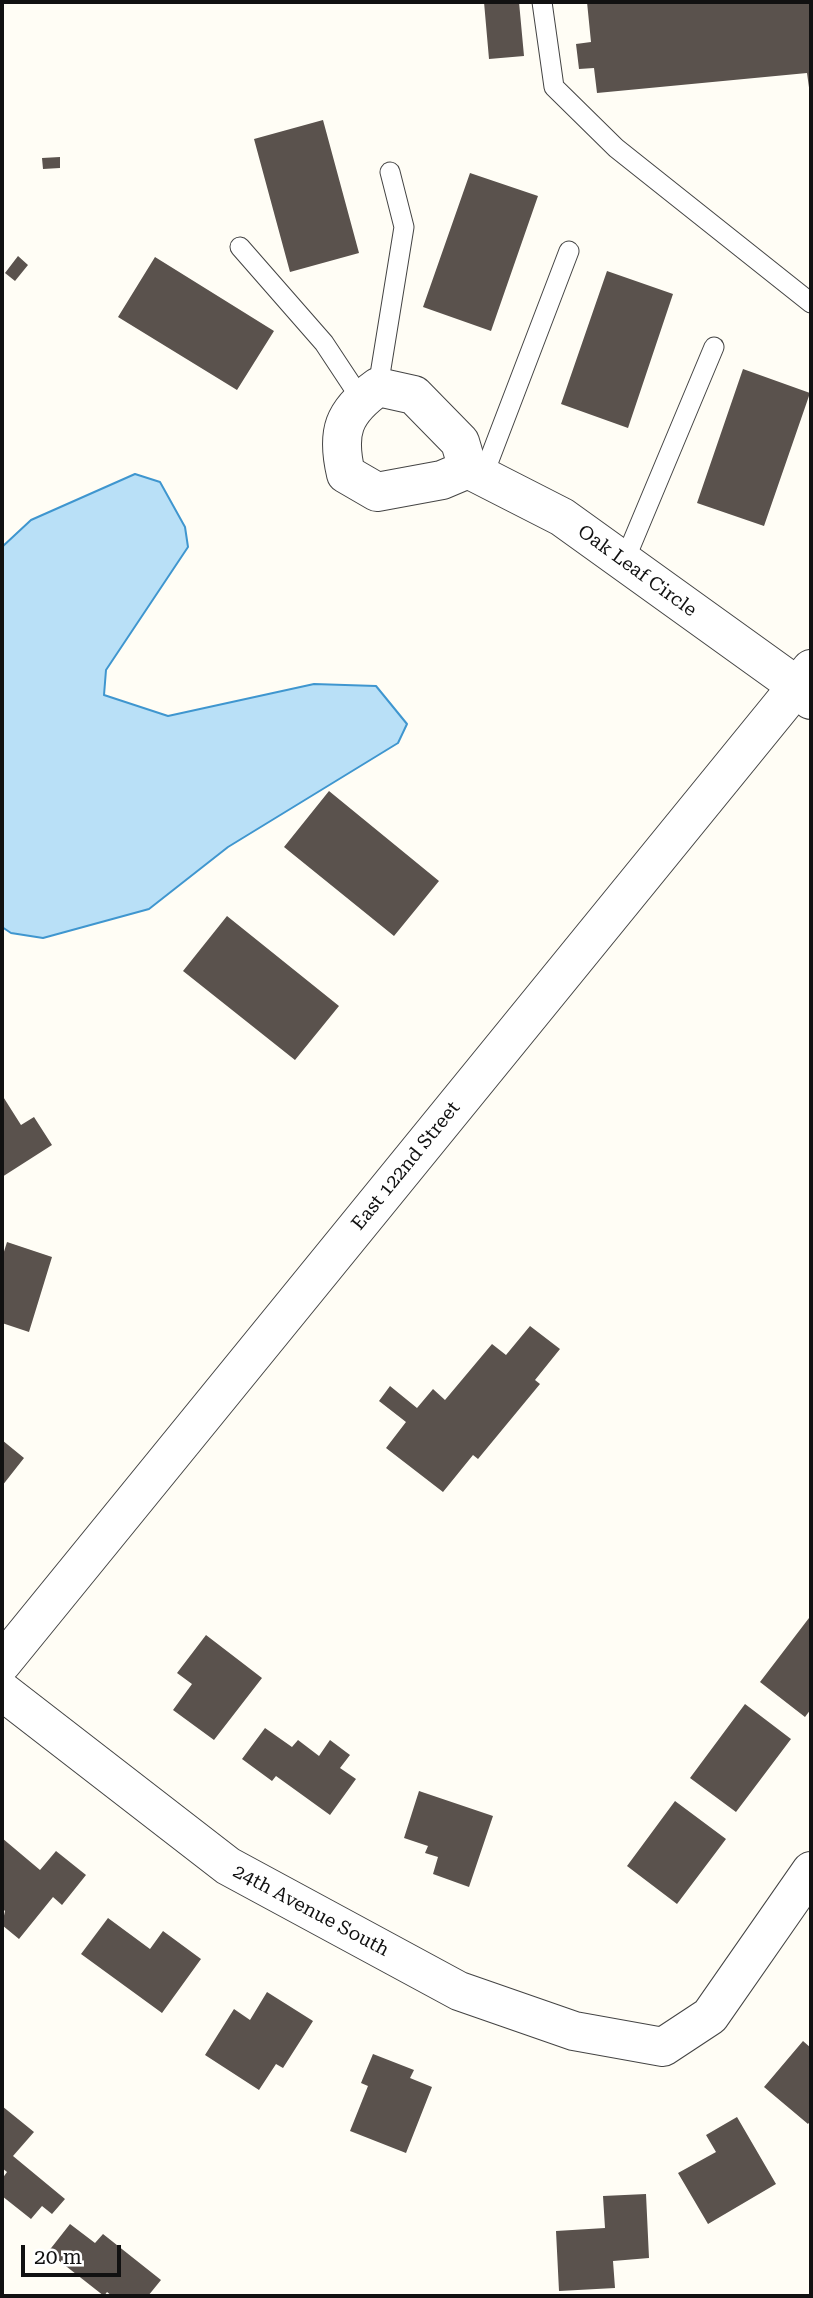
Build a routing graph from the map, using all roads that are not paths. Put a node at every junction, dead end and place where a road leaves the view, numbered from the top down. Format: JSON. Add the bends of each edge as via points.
{"nodes":[{"id":1,"x":541,"y":2,"type":"edge"},
{"id":2,"x":390,"y":172,"type":"dead end"},
{"id":3,"x":240,"y":247,"type":"dead end"},
{"id":4,"x":569,"y":251,"type":"dead end"},
{"id":5,"x":811,"y":303,"type":"edge"},
{"id":6,"x":714,"y":347,"type":"dead end"},
{"id":7,"x":369,"y":393,"type":"junction"},
{"id":8,"x":476,"y":473,"type":"junction"},
{"id":9,"x":624,"y":562,"type":"junction"},
{"id":10,"x":807,"y":685,"type":"edge"},
{"id":11,"x":2,"y":1663,"type":"edge"},
{"id":12,"x":2,"y":1691,"type":"edge"},
{"id":13,"x":811,"y":1871,"type":"edge"}],
"edges":[{"from":1,"to":5,"type":"lane","via":[[554,87],[616,148]]},
{"from":2,"to":7,"type":"lane","via":[[404,227]]},
{"from":3,"to":7,"type":"lane"},
{"from":4,"to":8,"type":"lane"},
{"from":6,"to":9,"type":"lane"},
{"from":7,"to":8,"type":"street","via":[[414,395],[460,442]]},
{"from":7,"to":8,"type":"street","via":[[344,424],[340,450],[346,474],[377,492]]},
{"from":8,"to":9,"type":"street","name":"Oak Leaf Circle","via":[[562,517]]},
{"from":9,"to":10,"type":"street","name":"Oak Leaf Circle"},
{"from":10,"to":11,"type":"street","name":"East 122nd Street"},
{"from":12,"to":13,"type":"street","name":"24th Avenue South","via":[[228,1866],[459,1991],[574,2031],[663,2047],[710,2016]]}]}
